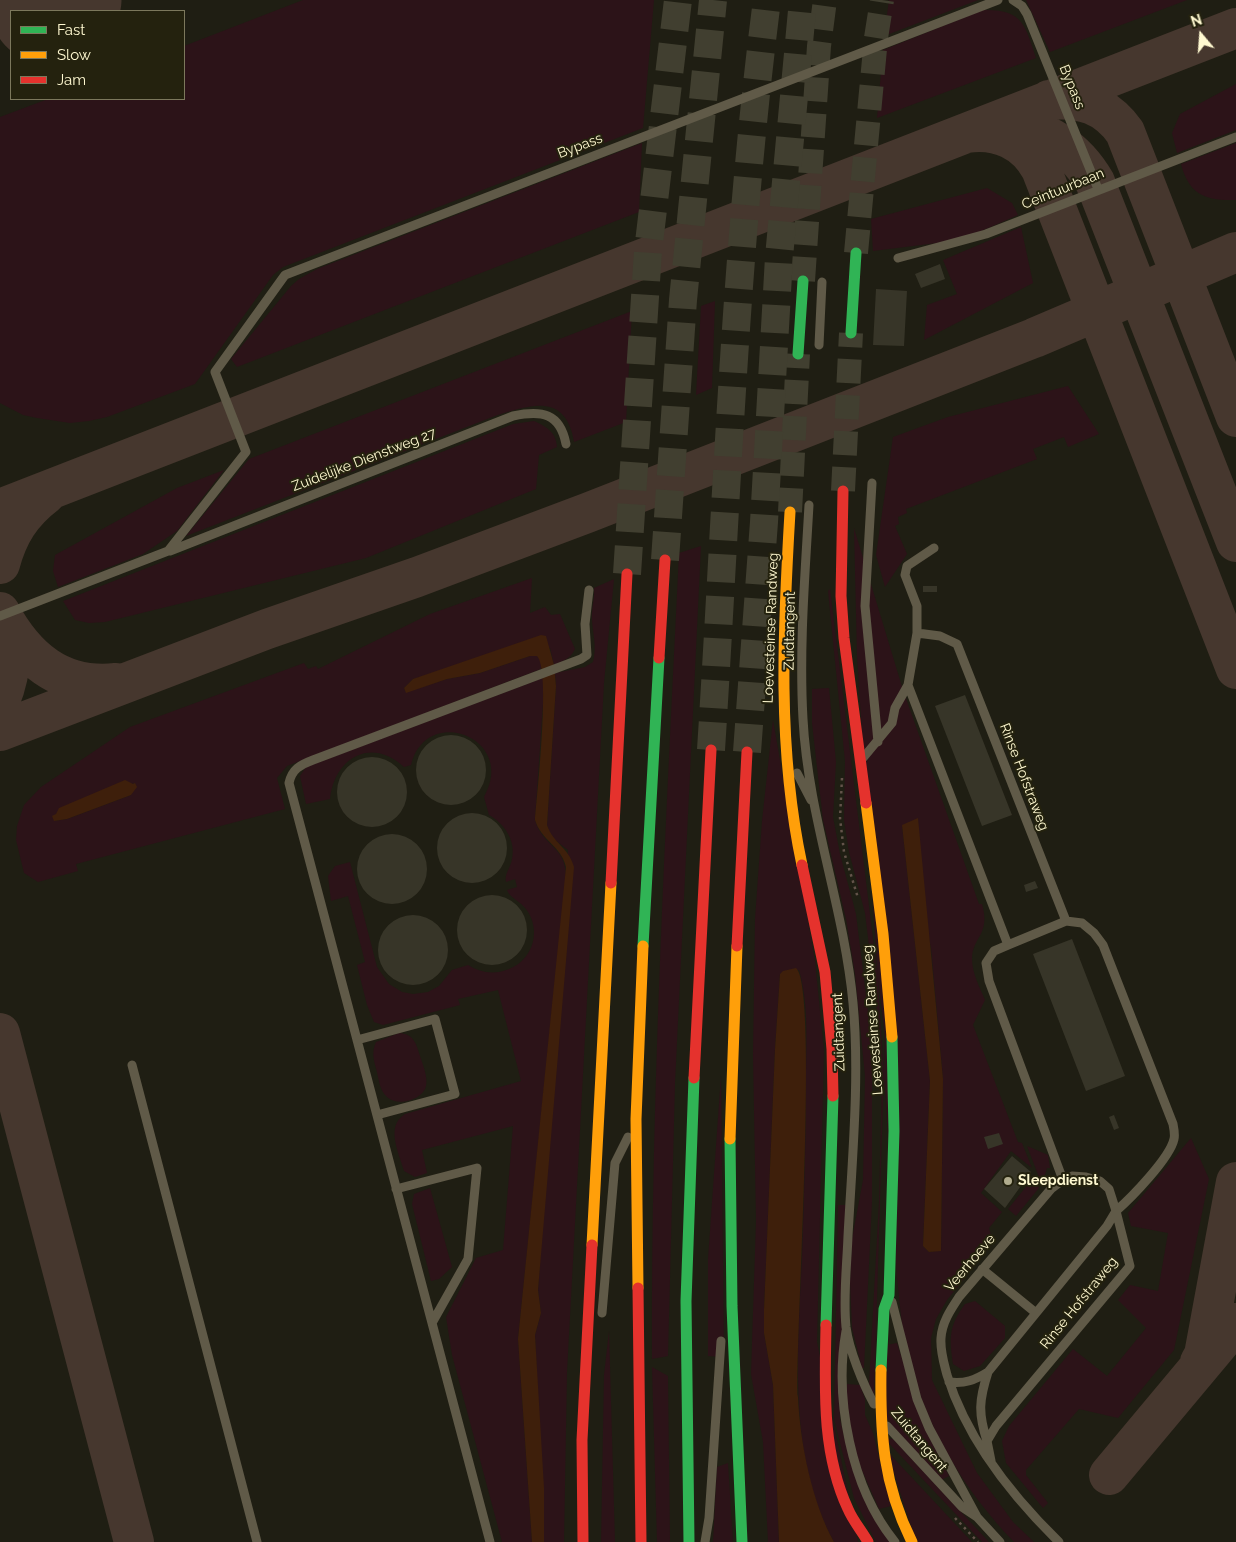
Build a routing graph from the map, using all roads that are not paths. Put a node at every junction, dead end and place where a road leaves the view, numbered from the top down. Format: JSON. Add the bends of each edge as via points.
{"nodes":[{"id":1,"x":998,"y":0,"type":"edge"},
{"id":2,"x":1014,"y":0,"type":"edge"},
{"id":3,"x":1236,"y":136,"type":"edge"},
{"id":4,"x":1098,"y":189,"type":"junction"},
{"id":5,"x":856,"y":254,"type":"tunnel mouth"},
{"id":6,"x":898,"y":258,"type":"dead end"},
{"id":7,"x":803,"y":281,"type":"tunnel mouth"},
{"id":8,"x":822,"y":282,"type":"dead end"},
{"id":9,"x":851,"y":333,"type":"tunnel mouth"},
{"id":10,"x":819,"y":345,"type":"dead end"},
{"id":11,"x":798,"y":354,"type":"tunnel mouth"},
{"id":12,"x":566,"y":444,"type":"dead end"},
{"id":13,"x":872,"y":482,"type":"dead end"},
{"id":14,"x":843,"y":491,"type":"tunnel mouth"},
{"id":15,"x":809,"y":505,"type":"dead end"},
{"id":16,"x":790,"y":512,"type":"tunnel mouth"},
{"id":17,"x":934,"y":548,"type":"dead end"},
{"id":18,"x":168,"y":552,"type":"junction"},
{"id":19,"x":665,"y":560,"type":"tunnel mouth"},
{"id":20,"x":627,"y":574,"type":"tunnel mouth"},
{"id":21,"x":589,"y":590,"type":"dead end"},
{"id":22,"x":0,"y":616,"type":"edge"},
{"id":23,"x":917,"y":633,"type":"junction"},
{"id":24,"x":908,"y":685,"type":"junction"},
{"id":25,"x":878,"y":742,"type":"junction"},
{"id":26,"x":711,"y":750,"type":"tunnel mouth"},
{"id":27,"x":747,"y":752,"type":"tunnel mouth"},
{"id":28,"x":787,"y":756,"type":"junction"},
{"id":29,"x":859,"y":761,"type":"junction"},
{"id":30,"x":816,"y":809,"type":"junction"},
{"id":31,"x":1066,"y":922,"type":"junction"},
{"id":32,"x":1008,"y":945,"type":"junction"},
{"id":33,"x":357,"y":1040,"type":"junction"},
{"id":34,"x":132,"y":1065,"type":"dead end"},
{"id":35,"x":377,"y":1115,"type":"junction"},
{"id":36,"x":636,"y":1119,"type":"junction"},
{"id":37,"x":1064,"y":1180,"type":"junction"},
{"id":38,"x":396,"y":1189,"type":"junction"},
{"id":39,"x":1116,"y":1211,"type":"junction"},
{"id":40,"x":982,"y":1269,"type":"junction"},
{"id":41,"x":731,"y":1284,"type":"junction"},
{"id":42,"x":889,"y":1295,"type":"junction"},
{"id":43,"x":1036,"y":1313,"type":"junction"},
{"id":44,"x":602,"y":1319,"type":"dead end"},
{"id":45,"x":432,"y":1323,"type":"junction"},
{"id":46,"x":846,"y":1328,"type":"junction"},
{"id":47,"x":988,"y":1372,"type":"junction"},
{"id":48,"x":949,"y":1382,"type":"junction"},
{"id":49,"x":594,"y":1384,"type":"dead end"},
{"id":50,"x":880,"y":1417,"type":"junction"},
{"id":51,"x":582,"y":1440,"type":"junction"},
{"id":52,"x":987,"y":1441,"type":"junction"},
{"id":53,"x":991,"y":1461,"type":"junction"},
{"id":54,"x":977,"y":1517,"type":"junction"},
{"id":55,"x":257,"y":1542,"type":"edge"},
{"id":56,"x":490,"y":1542,"type":"edge"},
{"id":57,"x":583,"y":1542,"type":"edge"},
{"id":58,"x":641,"y":1542,"type":"edge"},
{"id":59,"x":689,"y":1542,"type":"edge"},
{"id":60,"x":705,"y":1542,"type":"edge"},
{"id":61,"x":742,"y":1542,"type":"edge"},
{"id":62,"x":868,"y":1542,"type":"edge"},
{"id":63,"x":895,"y":1542,"type":"edge"},
{"id":64,"x":912,"y":1542,"type":"edge"},
{"id":65,"x":1000,"y":1542,"type":"edge"},
{"id":66,"x":1060,"y":1542,"type":"edge"}],
"edges":[{"from":1,"to":18,"type":"lane","name":"Bypass","via":[[286,275],[214,372],[246,452]]},
{"from":2,"to":4,"type":"lane","name":"Bypass","via":[[1025,9]]},
{"from":3,"to":4,"type":"lane","name":"Ceintuurbaan"},
{"from":4,"to":6,"type":"lane","name":"Ceintuurbaan","via":[[986,234]]},
{"from":5,"to":9,"type":"main road"},
{"from":7,"to":11,"type":"main road"},
{"from":8,"to":10,"type":"lane"},
{"from":12,"to":18,"type":"lane","name":"Zuidelijke Dienstweg 27","via":[[557,421],[546,415],[529,413],[513,416]]},
{"from":13,"to":25,"type":"lane","via":[[865,606]]},
{"from":14,"to":29,"type":"main road","name":"Loevesteinse Randweg","via":[[841,596]]},
{"from":15,"to":30,"type":"lane","name":"Zuidtangent","via":[[803,608],[803,720]]},
{"from":16,"to":28,"type":"main road","name":"Loevesteinse Randweg","via":[[783,624]]},
{"from":17,"to":23,"type":"lane","via":[[907,566],[905,574],[916,606]]},
{"from":18,"to":22,"type":"lane","name":"Zuidelijke Dienstweg 27"},
{"from":19,"to":36,"type":"main road","via":[[642,954]]},
{"from":20,"to":51,"type":"main road"},
{"from":21,"to":33,"type":"lane","via":[[585,624],[587,655],[298,766],[291,774],[289,783]]},
{"from":23,"to":24,"type":"lane"},
{"from":23,"to":31,"type":"lane","name":"Rinse Hofstraweg","via":[[940,636],[957,644]]},
{"from":24,"to":25,"type":"lane","via":[[895,708],[892,724]]},
{"from":24,"to":32,"type":"lane"},
{"from":25,"to":29,"type":"lane"},
{"from":26,"to":59,"type":"main road","via":[[687,1281]]},
{"from":27,"to":41,"type":"main road","via":[[734,1010]]},
{"from":28,"to":30,"type":"lane"},
{"from":28,"to":62,"type":"main road","name":"Loevesteinse Randweg","via":[[800,850],[825,972],[832,1049],[824,1406],[830,1452],[848,1509]]},
{"from":29,"to":42,"type":"main road","name":"Loevesteinse Randweg","via":[[892,1032],[894,1086]]},
{"from":30,"to":46,"type":"lane","name":"Zuidtangent","via":[[845,944],[853,1004],[855,1060]]},
{"from":31,"to":32,"type":"lane"},
{"from":31,"to":39,"type":"lane","via":[[1082,923],[1103,945],[1173,1124],[1175,1138],[1170,1150],[1130,1199]]},
{"from":32,"to":37,"type":"lane","via":[[994,952],[986,963],[989,981]]},
{"from":33,"to":35,"type":"lane"},
{"from":33,"to":35,"type":"lane","via":[[435,1018],[456,1094]]},
{"from":34,"to":55,"type":"lane"},
{"from":35,"to":38,"type":"lane"},
{"from":36,"to":44,"type":"lane","via":[[615,1163]]},
{"from":36,"to":58,"type":"main road"},
{"from":37,"to":39,"type":"lane","via":[[1072,1176],[1100,1181],[1109,1189]]},
{"from":37,"to":40,"type":"lane","name":"Veerhoeve","via":[[1051,1189]]},
{"from":38,"to":45,"type":"lane"},
{"from":38,"to":45,"type":"lane","via":[[477,1168],[468,1260]]},
{"from":39,"to":43,"type":"lane","name":"Rinse Hofstraweg"},
{"from":39,"to":52,"type":"lane","name":"Rinse Hofstraweg","via":[[1130,1266],[996,1426]]},
{"from":40,"to":43,"type":"lane"},
{"from":40,"to":48,"type":"lane","name":"Veerhoeve","via":[[947,1314],[941,1338]]},
{"from":41,"to":60,"type":"lane","via":[[721,1343]]},
{"from":41,"to":61,"type":"main road"},
{"from":42,"to":50,"type":"main road","name":"Loevesteinse Randweg","via":[[884,1309]]},
{"from":42,"to":54,"type":"lane","name":"Zuidtangent","via":[[917,1399],[943,1457]]},
{"from":43,"to":47,"type":"lane","name":"Rinse Hofstraweg"},
{"from":45,"to":56,"type":"lane"},
{"from":46,"to":50,"type":"lane","name":"Zuidtangent","via":[[867,1391]]},
{"from":46,"to":63,"type":"lane","via":[[842,1393],[850,1446],[873,1507]]},
{"from":47,"to":48,"type":"lane","via":[[975,1380]]},
{"from":47,"to":52,"type":"lane","name":"Rinse Hofstraweg","via":[[980,1396],[980,1420]]},
{"from":48,"to":53,"type":"lane","name":"Veerhoeve","via":[[965,1423]]},
{"from":49,"to":51,"type":"lane"},
{"from":50,"to":54,"type":"lane","name":"Zuidtangent","via":[[929,1474],[962,1508]]},
{"from":50,"to":64,"type":"main road","name":"Loevesteinse Randweg","via":[[883,1467],[891,1497]]},
{"from":51,"to":57,"type":"main road"},
{"from":52,"to":53,"type":"lane","name":"Rinse Hofstraweg"},
{"from":53,"to":66,"type":"lane","name":"Rinse Hofstraweg","via":[[1034,1518]]},
{"from":54,"to":65,"type":"lane","name":"Zuidtangent"}]}
